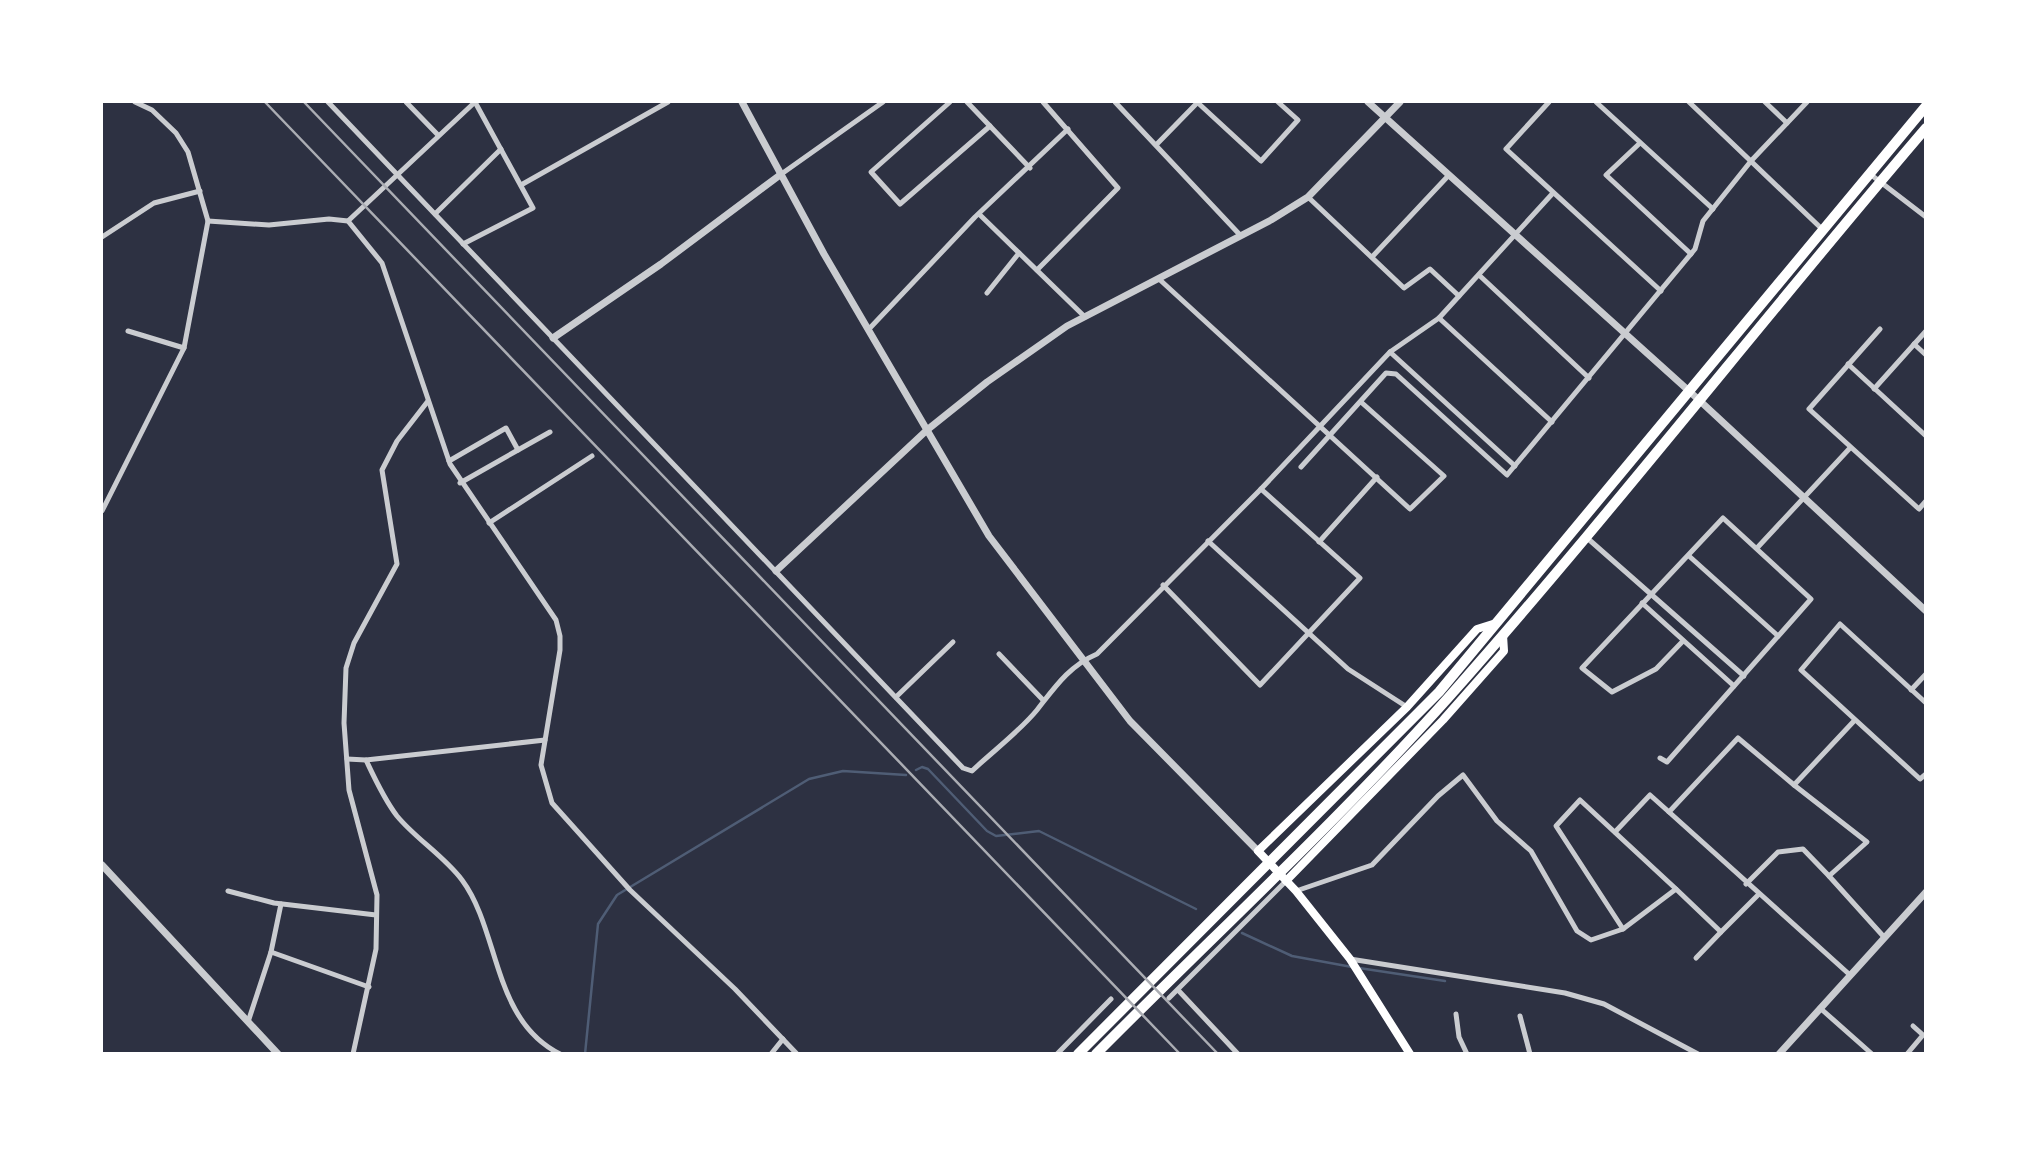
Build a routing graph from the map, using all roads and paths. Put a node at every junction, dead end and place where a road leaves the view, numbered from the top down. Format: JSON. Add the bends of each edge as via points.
{"nodes":[{"id":1,"x":135,"y":102,"type":"edge"},
{"id":2,"x":328,"y":102,"type":"edge"},
{"id":3,"x":405,"y":102,"type":"edge"},
{"id":4,"x":475,"y":102,"type":"edge"},
{"id":5,"x":668,"y":102,"type":"edge"},
{"id":6,"x":742,"y":102,"type":"edge"},
{"id":7,"x":883,"y":102,"type":"edge"},
{"id":8,"x":950,"y":102,"type":"edge"},
{"id":9,"x":967,"y":102,"type":"edge"},
{"id":10,"x":1043,"y":102,"type":"edge"},
{"id":11,"x":1115,"y":102,"type":"edge"},
{"id":12,"x":1198,"y":102,"type":"edge"},
{"id":13,"x":1278,"y":102,"type":"edge"},
{"id":14,"x":1368,"y":102,"type":"edge"},
{"id":15,"x":1400,"y":102,"type":"edge"},
{"id":16,"x":1549,"y":102,"type":"edge"},
{"id":17,"x":1596,"y":102,"type":"edge"},
{"id":18,"x":1689,"y":102,"type":"edge"},
{"id":19,"x":1765,"y":102,"type":"edge"},
{"id":20,"x":1807,"y":102,"type":"edge"},
{"id":21,"x":1926,"y":106,"type":"edge"},
{"id":22,"x":1385,"y":117,"type":"junction"},
{"id":23,"x":1787,"y":123,"type":"junction"},
{"id":24,"x":990,"y":126,"type":"junction"},
{"id":25,"x":1926,"y":128,"type":"edge"},
{"id":26,"x":1068,"y":129,"type":"junction"},
{"id":27,"x":437,"y":134,"type":"junction"},
{"id":28,"x":1640,"y":143,"type":"junction"},
{"id":29,"x":1156,"y":145,"type":"junction"},
{"id":30,"x":501,"y":149,"type":"junction"},
{"id":31,"x":1751,"y":162,"type":"junction"},
{"id":32,"x":1030,"y":168,"type":"junction"},
{"id":33,"x":397,"y":173,"type":"junction"},
{"id":34,"x":1869,"y":174,"type":"junction"},
{"id":35,"x":780,"y":175,"type":"junction"},
{"id":36,"x":1449,"y":175,"type":"junction"},
{"id":37,"x":1879,"y":182,"type":"junction"},
{"id":38,"x":521,"y":185,"type":"junction"},
{"id":39,"x":200,"y":191,"type":"junction"},
{"id":40,"x":1553,"y":193,"type":"junction"},
{"id":41,"x":1308,"y":197,"type":"junction"},
{"id":42,"x":1713,"y":209,"type":"junction"},
{"id":43,"x":435,"y":214,"type":"junction"},
{"id":44,"x":979,"y":214,"type":"junction"},
{"id":45,"x":1926,"y":217,"type":"edge"},
{"id":46,"x":348,"y":220,"type":"junction"},
{"id":47,"x":208,"y":221,"type":"junction"},
{"id":48,"x":1823,"y":230,"type":"junction"},
{"id":49,"x":1516,"y":234,"type":"junction"},
{"id":50,"x":1241,"y":236,"type":"junction"},
{"id":51,"x":102,"y":237,"type":"edge"},
{"id":52,"x":463,"y":244,"type":"junction"},
{"id":53,"x":1019,"y":253,"type":"junction"},
{"id":54,"x":1691,"y":254,"type":"junction"},
{"id":55,"x":1372,"y":257,"type":"junction"},
{"id":56,"x":1037,"y":270,"type":"junction"},
{"id":57,"x":1479,"y":275,"type":"junction"},
{"id":58,"x":1159,"y":279,"type":"junction"},
{"id":59,"x":1661,"y":291,"type":"junction"},
{"id":60,"x":987,"y":293,"type":"dead end"},
{"id":61,"x":1459,"y":296,"type":"junction"},
{"id":62,"x":1085,"y":317,"type":"junction"},
{"id":63,"x":1439,"y":318,"type":"junction"},
{"id":64,"x":869,"y":329,"type":"junction"},
{"id":65,"x":1880,"y":329,"type":"dead end"},
{"id":66,"x":128,"y":331,"type":"dead end"},
{"id":67,"x":1926,"y":331,"type":"edge"},
{"id":68,"x":1626,"y":334,"type":"junction"},
{"id":69,"x":553,"y":338,"type":"junction"},
{"id":70,"x":1913,"y":344,"type":"junction"},
{"id":71,"x":184,"y":348,"type":"junction"},
{"id":72,"x":1390,"y":352,"type":"junction"},
{"id":73,"x":1926,"y":355,"type":"edge"},
{"id":74,"x":1848,"y":365,"type":"junction"},
{"id":75,"x":1589,"y":378,"type":"junction"},
{"id":76,"x":1874,"y":389,"type":"junction"},
{"id":77,"x":1689,"y":391,"type":"junction"},
{"id":78,"x":1699,"y":400,"type":"junction"},
{"id":79,"x":429,"y":401,"type":"junction"},
{"id":80,"x":1361,"y":402,"type":"junction"},
{"id":81,"x":1552,"y":422,"type":"junction"},
{"id":82,"x":1322,"y":425,"type":"junction"},
{"id":83,"x":927,"y":430,"type":"junction"},
{"id":84,"x":550,"y":432,"type":"dead end"},
{"id":85,"x":1331,"y":434,"type":"junction"},
{"id":86,"x":1926,"y":436,"type":"edge"},
{"id":87,"x":1850,"y":448,"type":"junction"},
{"id":88,"x":518,"y":450,"type":"junction"},
{"id":89,"x":592,"y":456,"type":"dead end"},
{"id":90,"x":449,"y":461,"type":"junction"},
{"id":91,"x":1515,"y":466,"type":"junction"},
{"id":92,"x":1301,"y":467,"type":"dead end"},
{"id":93,"x":1377,"y":477,"type":"junction"},
{"id":94,"x":460,"y":483,"type":"junction"},
{"id":95,"x":1261,"y":489,"type":"junction"},
{"id":96,"x":1804,"y":498,"type":"junction"},
{"id":97,"x":1926,"y":501,"type":"edge"},
{"id":98,"x":102,"y":511,"type":"edge"},
{"id":99,"x":489,"y":523,"type":"junction"},
{"id":100,"x":1586,"y":537,"type":"junction"},
{"id":101,"x":1208,"y":541,"type":"junction"},
{"id":102,"x":1319,"y":542,"type":"junction"},
{"id":103,"x":1757,"y":548,"type":"junction"},
{"id":104,"x":1689,"y":556,"type":"junction"},
{"id":105,"x":776,"y":571,"type":"junction"},
{"id":106,"x":1163,"y":585,"type":"junction"},
{"id":107,"x":1650,"y":594,"type":"junction"},
{"id":108,"x":1642,"y":603,"type":"junction"},
{"id":109,"x":1926,"y":611,"type":"edge"},
{"id":110,"x":1496,"y":623,"type":"junction"},
{"id":111,"x":1310,"y":634,"type":"junction"},
{"id":112,"x":1503,"y":635,"type":"junction"},
{"id":113,"x":1777,"y":635,"type":"junction"},
{"id":114,"x":1683,"y":641,"type":"junction"},
{"id":115,"x":953,"y":642,"type":"dead end"},
{"id":116,"x":999,"y":654,"type":"dead end"},
{"id":117,"x":1081,"y":660,"type":"junction"},
{"id":118,"x":1926,"y":674,"type":"edge"},
{"id":119,"x":1744,"y":676,"type":"junction"},
{"id":120,"x":1734,"y":686,"type":"junction"},
{"id":121,"x":1911,"y":690,"type":"junction"},
{"id":122,"x":896,"y":697,"type":"junction"},
{"id":123,"x":1042,"y":701,"type":"junction"},
{"id":124,"x":1926,"y":702,"type":"edge"},
{"id":125,"x":1407,"y":707,"type":"junction"},
{"id":126,"x":1854,"y":721,"type":"junction"},
{"id":127,"x":545,"y":740,"type":"junction"},
{"id":128,"x":1400,"y":740,"type":"junction"},
{"id":129,"x":1660,"y":758,"type":"dead end"},
{"id":130,"x":347,"y":759,"type":"junction"},
{"id":131,"x":366,"y":760,"type":"junction"},
{"id":132,"x":1926,"y":774,"type":"edge"},
{"id":133,"x":1794,"y":785,"type":"junction"},
{"id":134,"x":1669,"y":812,"type":"junction"},
{"id":135,"x":1615,"y":832,"type":"junction"},
{"id":136,"x":1258,"y":851,"type":"junction"},
{"id":137,"x":102,"y":864,"type":"edge"},
{"id":138,"x":1829,"y":876,"type":"junction"},
{"id":139,"x":1286,"y":881,"type":"junction"},
{"id":140,"x":1746,"y":884,"type":"junction"},
{"id":141,"x":1676,"y":889,"type":"junction"},
{"id":142,"x":228,"y":891,"type":"dead end"},
{"id":143,"x":1296,"y":891,"type":"junction"},
{"id":144,"x":1926,"y":892,"type":"edge"},
{"id":145,"x":1758,"y":895,"type":"junction"},
{"id":146,"x":281,"y":904,"type":"junction"},
{"id":147,"x":376,"y":915,"type":"junction"},
{"id":148,"x":1623,"y":929,"type":"junction"},
{"id":149,"x":1721,"y":932,"type":"junction"},
{"id":150,"x":1884,"y":937,"type":"junction"},
{"id":151,"x":271,"y":952,"type":"junction"},
{"id":152,"x":1696,"y":957,"type":"dead end"},
{"id":153,"x":1351,"y":960,"type":"junction"},
{"id":154,"x":1850,"y":975,"type":"junction"},
{"id":155,"x":369,"y":987,"type":"junction"},
{"id":156,"x":1178,"y":990,"type":"junction"},
{"id":157,"x":1169,"y":998,"type":"dead end"},
{"id":158,"x":1111,"y":999,"type":"dead end"},
{"id":159,"x":1820,"y":1008,"type":"junction"},
{"id":160,"x":1456,"y":1014,"type":"dead end"},
{"id":161,"x":1520,"y":1016,"type":"dead end"},
{"id":162,"x":248,"y":1022,"type":"junction"},
{"id":163,"x":1913,"y":1026,"type":"dead end"},
{"id":164,"x":783,"y":1039,"type":"junction"},
{"id":165,"x":1863,"y":1051,"type":"edge"},
{"id":166,"x":278,"y":1054,"type":"edge"},
{"id":167,"x":354,"y":1054,"type":"edge"},
{"id":168,"x":560,"y":1054,"type":"edge"},
{"id":169,"x":771,"y":1054,"type":"edge"},
{"id":170,"x":797,"y":1054,"type":"edge"},
{"id":171,"x":1057,"y":1054,"type":"edge"},
{"id":172,"x":1078,"y":1054,"type":"edge"},
{"id":173,"x":1096,"y":1054,"type":"edge"},
{"id":174,"x":1238,"y":1054,"type":"edge"},
{"id":175,"x":1410,"y":1054,"type":"edge"},
{"id":176,"x":1467,"y":1054,"type":"edge"},
{"id":177,"x":1530,"y":1054,"type":"edge"},
{"id":178,"x":1698,"y":1054,"type":"edge"},
{"id":179,"x":1779,"y":1054,"type":"edge"},
{"id":180,"x":1872,"y":1054,"type":"edge"},
{"id":181,"x":1907,"y":1054,"type":"edge"}],
"edges":[{"from":1,"to":39,"type":"street","via":[[152,110],[176,133],[188,152]]},
{"from":2,"to":33,"type":"street"},
{"from":3,"to":27,"type":"street"},
{"from":4,"to":27,"type":"street"},
{"from":4,"to":30,"type":"street"},
{"from":5,"to":38,"type":"street"},
{"from":6,"to":35,"type":"street"},
{"from":7,"to":35,"type":"street"},
{"from":8,"to":24,"type":"street","via":[[871,172],[900,204]]},
{"from":9,"to":24,"type":"street"},
{"from":10,"to":26,"type":"street"},
{"from":11,"to":29,"type":"street"},
{"from":12,"to":13,"type":"street","via":[[1261,161],[1298,120]]},
{"from":12,"to":29,"type":"street"},
{"from":14,"to":22,"type":"street"},
{"from":15,"to":22,"type":"street"},
{"from":16,"to":40,"type":"street","via":[[1506,149]]},
{"from":17,"to":28,"type":"street"},
{"from":18,"to":31,"type":"street"},
{"from":19,"to":23,"type":"street"},
{"from":20,"to":23,"type":"street"},
{"from":21,"to":34,"type":"highway"},
{"from":22,"to":36,"type":"street"},
{"from":22,"to":41,"type":"street"},
{"from":23,"to":31,"type":"street"},
{"from":24,"to":32,"type":"street"},
{"from":25,"to":37,"type":"highway"},
{"from":26,"to":32,"type":"street"},
{"from":26,"to":56,"type":"street","via":[[1118,188]]},
{"from":27,"to":33,"type":"street"},
{"from":28,"to":42,"type":"street"},
{"from":28,"to":54,"type":"street","via":[[1606,175]]},
{"from":29,"to":50,"type":"street"},
{"from":30,"to":38,"type":"street"},
{"from":30,"to":43,"type":"street"},
{"from":31,"to":42,"type":"street"},
{"from":31,"to":48,"type":"street"},
{"from":32,"to":44,"type":"street"},
{"from":33,"to":43,"type":"street"},
{"from":33,"to":46,"type":"street"},
{"from":34,"to":37,"type":"street"},
{"from":34,"to":48,"type":"highway"},
{"from":35,"to":64,"type":"street"},
{"from":35,"to":69,"type":"street"},
{"from":36,"to":49,"type":"street"},
{"from":36,"to":55,"type":"street"},
{"from":37,"to":45,"type":"street"},
{"from":37,"to":78,"type":"highway"},
{"from":38,"to":52,"type":"street","via":[[533,208]]},
{"from":39,"to":47,"type":"street"},
{"from":39,"to":51,"type":"street","via":[[154,203]]},
{"from":40,"to":49,"type":"street"},
{"from":40,"to":59,"type":"street"},
{"from":41,"to":50,"type":"street"},
{"from":41,"to":55,"type":"street"},
{"from":42,"to":54,"type":"street","via":[[1703,221]]},
{"from":43,"to":52,"type":"street"},
{"from":44,"to":53,"type":"street"},
{"from":44,"to":64,"type":"street"},
{"from":46,"to":47,"type":"street","via":[[269,225]]},
{"from":46,"to":79,"type":"street","via":[[382,263]]},
{"from":47,"to":71,"type":"street"},
{"from":48,"to":77,"type":"highway"},
{"from":49,"to":57,"type":"street"},
{"from":49,"to":68,"type":"street"},
{"from":50,"to":58,"type":"street"},
{"from":52,"to":69,"type":"street"},
{"from":53,"to":56,"type":"street"},
{"from":53,"to":60,"type":"street"},
{"from":54,"to":59,"type":"street"},
{"from":55,"to":61,"type":"street","via":[[1404,288],[1430,269]]},
{"from":56,"to":62,"type":"street"},
{"from":57,"to":61,"type":"street"},
{"from":57,"to":75,"type":"street"},
{"from":58,"to":62,"type":"street"},
{"from":58,"to":82,"type":"street"},
{"from":59,"to":68,"type":"street"},
{"from":61,"to":63,"type":"street"},
{"from":62,"to":83,"type":"street","via":[[987,382]]},
{"from":63,"to":72,"type":"street"},
{"from":63,"to":81,"type":"street"},
{"from":64,"to":83,"type":"street"},
{"from":65,"to":74,"type":"street"},
{"from":66,"to":71,"type":"street"},
{"from":67,"to":70,"type":"street"},
{"from":68,"to":75,"type":"street"},
{"from":68,"to":77,"type":"street"},
{"from":69,"to":105,"type":"street"},
{"from":70,"to":73,"type":"street"},
{"from":70,"to":76,"type":"street"},
{"from":71,"to":98,"type":"street"},
{"from":72,"to":82,"type":"street"},
{"from":72,"to":91,"type":"street"},
{"from":74,"to":76,"type":"street"},
{"from":74,"to":87,"type":"street","via":[[1809,409]]},
{"from":75,"to":81,"type":"street"},
{"from":76,"to":86,"type":"street"},
{"from":77,"to":78,"type":"street"},
{"from":77,"to":110,"type":"highway"},
{"from":78,"to":96,"type":"street"},
{"from":78,"to":100,"type":"highway"},
{"from":79,"to":90,"type":"street"},
{"from":79,"to":130,"type":"street","via":[[397,441],[382,470],[397,564],[354,643],[346,668]]},
{"from":80,"to":85,"type":"street"},
{"from":80,"to":91,"type":"street","via":[[1386,373],[1396,374],[1507,475]]},
{"from":80,"to":93,"type":"street","via":[[1444,475],[1410,509]]},
{"from":81,"to":91,"type":"street"},
{"from":82,"to":85,"type":"street"},
{"from":82,"to":95,"type":"street"},
{"from":83,"to":105,"type":"street"},
{"from":83,"to":117,"type":"street","via":[[989,537]]},
{"from":84,"to":88,"type":"street"},
{"from":85,"to":92,"type":"street"},
{"from":85,"to":93,"type":"street"},
{"from":87,"to":96,"type":"street"},
{"from":87,"to":97,"type":"street","via":[[1919,509]]},
{"from":88,"to":90,"type":"street","via":[[506,428]]},
{"from":88,"to":94,"type":"street"},
{"from":89,"to":99,"type":"street"},
{"from":90,"to":94,"type":"street"},
{"from":93,"to":102,"type":"street"},
{"from":94,"to":99,"type":"street"},
{"from":95,"to":101,"type":"street"},
{"from":95,"to":102,"type":"street"},
{"from":96,"to":103,"type":"street"},
{"from":96,"to":109,"type":"street"},
{"from":99,"to":127,"type":"street","via":[[547,603],[561,636]]},
{"from":100,"to":107,"type":"street"},
{"from":100,"to":112,"type":"highway"},
{"from":101,"to":106,"type":"street"},
{"from":101,"to":111,"type":"street"},
{"from":102,"to":111,"type":"street","via":[[1360,578]]},
{"from":103,"to":104,"type":"street","via":[[1723,519]]},
{"from":103,"to":113,"type":"street","via":[[1811,599]]},
{"from":104,"to":107,"type":"street"},
{"from":104,"to":113,"type":"street"},
{"from":105,"to":122,"type":"street"},
{"from":106,"to":111,"type":"street","via":[[1261,685]]},
{"from":106,"to":117,"type":"street","via":[[1097,654]]},
{"from":107,"to":108,"type":"street"},
{"from":107,"to":119,"type":"street"},
{"from":108,"to":114,"type":"street"},
{"from":108,"to":114,"type":"street","via":[[1582,668],[1612,692],[1656,669]]},
{"from":110,"to":125,"type":"main road","via":[[1476,629]]},
{"from":110,"to":128,"type":"highway"},
{"from":111,"to":125,"type":"street","via":[[1348,669]]},
{"from":112,"to":128,"type":"highway"},
{"from":112,"to":139,"type":"main road","via":[[1504,651],[1445,718]]},
{"from":113,"to":119,"type":"street"},
{"from":114,"to":120,"type":"street"},
{"from":115,"to":122,"type":"street"},
{"from":116,"to":123,"type":"street"},
{"from":117,"to":123,"type":"street"},
{"from":117,"to":136,"type":"street","via":[[1130,721]]},
{"from":118,"to":121,"type":"street"},
{"from":119,"to":120,"type":"street"},
{"from":120,"to":129,"type":"street","via":[[1667,762]]},
{"from":121,"to":124,"type":"street"},
{"from":121,"to":126,"type":"street","via":[[1840,624],[1801,670]]},
{"from":122,"to":123,"type":"street","via":[[963,768],[972,771]]},
{"from":125,"to":136,"type":"main road"},
{"from":126,"to":132,"type":"street","via":[[1920,779]]},
{"from":126,"to":133,"type":"street"},
{"from":127,"to":131,"type":"street"},
{"from":127,"to":164,"type":"street","via":[[541,765],[552,803],[628,888]]},
{"from":128,"to":172,"type":"highway"},
{"from":128,"to":173,"type":"highway"},
{"from":130,"to":131,"type":"street"},
{"from":130,"to":147,"type":"street","via":[[349,790],[377,895]]},
{"from":131,"to":168,"type":"street","via":[[399,817],[462,879],[513,1006],[531,1033]]},
{"from":133,"to":134,"type":"street","via":[[1738,738]]},
{"from":133,"to":138,"type":"street","via":[[1867,842]]},
{"from":134,"to":135,"type":"street","via":[[1650,795]]},
{"from":134,"to":140,"type":"street"},
{"from":135,"to":141,"type":"street"},
{"from":135,"to":148,"type":"street","via":[[1580,800],[1556,826]]},
{"from":136,"to":139,"type":"main road"},
{"from":137,"to":162,"type":"street"},
{"from":138,"to":140,"type":"street","via":[[1803,849],[1778,852]]},
{"from":138,"to":150,"type":"street"},
{"from":139,"to":143,"type":"main road"},
{"from":139,"to":156,"type":"street"},
{"from":140,"to":145,"type":"street"},
{"from":141,"to":148,"type":"street"},
{"from":141,"to":149,"type":"street"},
{"from":142,"to":146,"type":"street"},
{"from":143,"to":148,"type":"street","via":[[1371,865],[1463,775],[1497,821],[1531,851],[1577,931],[1591,940]]},
{"from":143,"to":153,"type":"main road"},
{"from":144,"to":150,"type":"street"},
{"from":145,"to":149,"type":"street"},
{"from":145,"to":154,"type":"street"},
{"from":146,"to":147,"type":"street"},
{"from":146,"to":151,"type":"street"},
{"from":147,"to":155,"type":"street"},
{"from":149,"to":152,"type":"street"},
{"from":150,"to":154,"type":"street"},
{"from":151,"to":155,"type":"street"},
{"from":151,"to":162,"type":"street"},
{"from":153,"to":175,"type":"main road"},
{"from":153,"to":178,"type":"street","via":[[1565,993],[1604,1004]]},
{"from":154,"to":159,"type":"street"},
{"from":155,"to":167,"type":"street"},
{"from":156,"to":157,"type":"street"},
{"from":156,"to":174,"type":"street"},
{"from":158,"to":171,"type":"street"},
{"from":159,"to":165,"type":"street"},
{"from":159,"to":179,"type":"street"},
{"from":160,"to":176,"type":"street"},
{"from":161,"to":177,"type":"street"},
{"from":162,"to":166,"type":"street"},
{"from":163,"to":181,"type":"street","via":[[1923,1035]]},
{"from":164,"to":169,"type":"street"},
{"from":164,"to":170,"type":"street"},
{"from":165,"to":180,"type":"street"}]}
